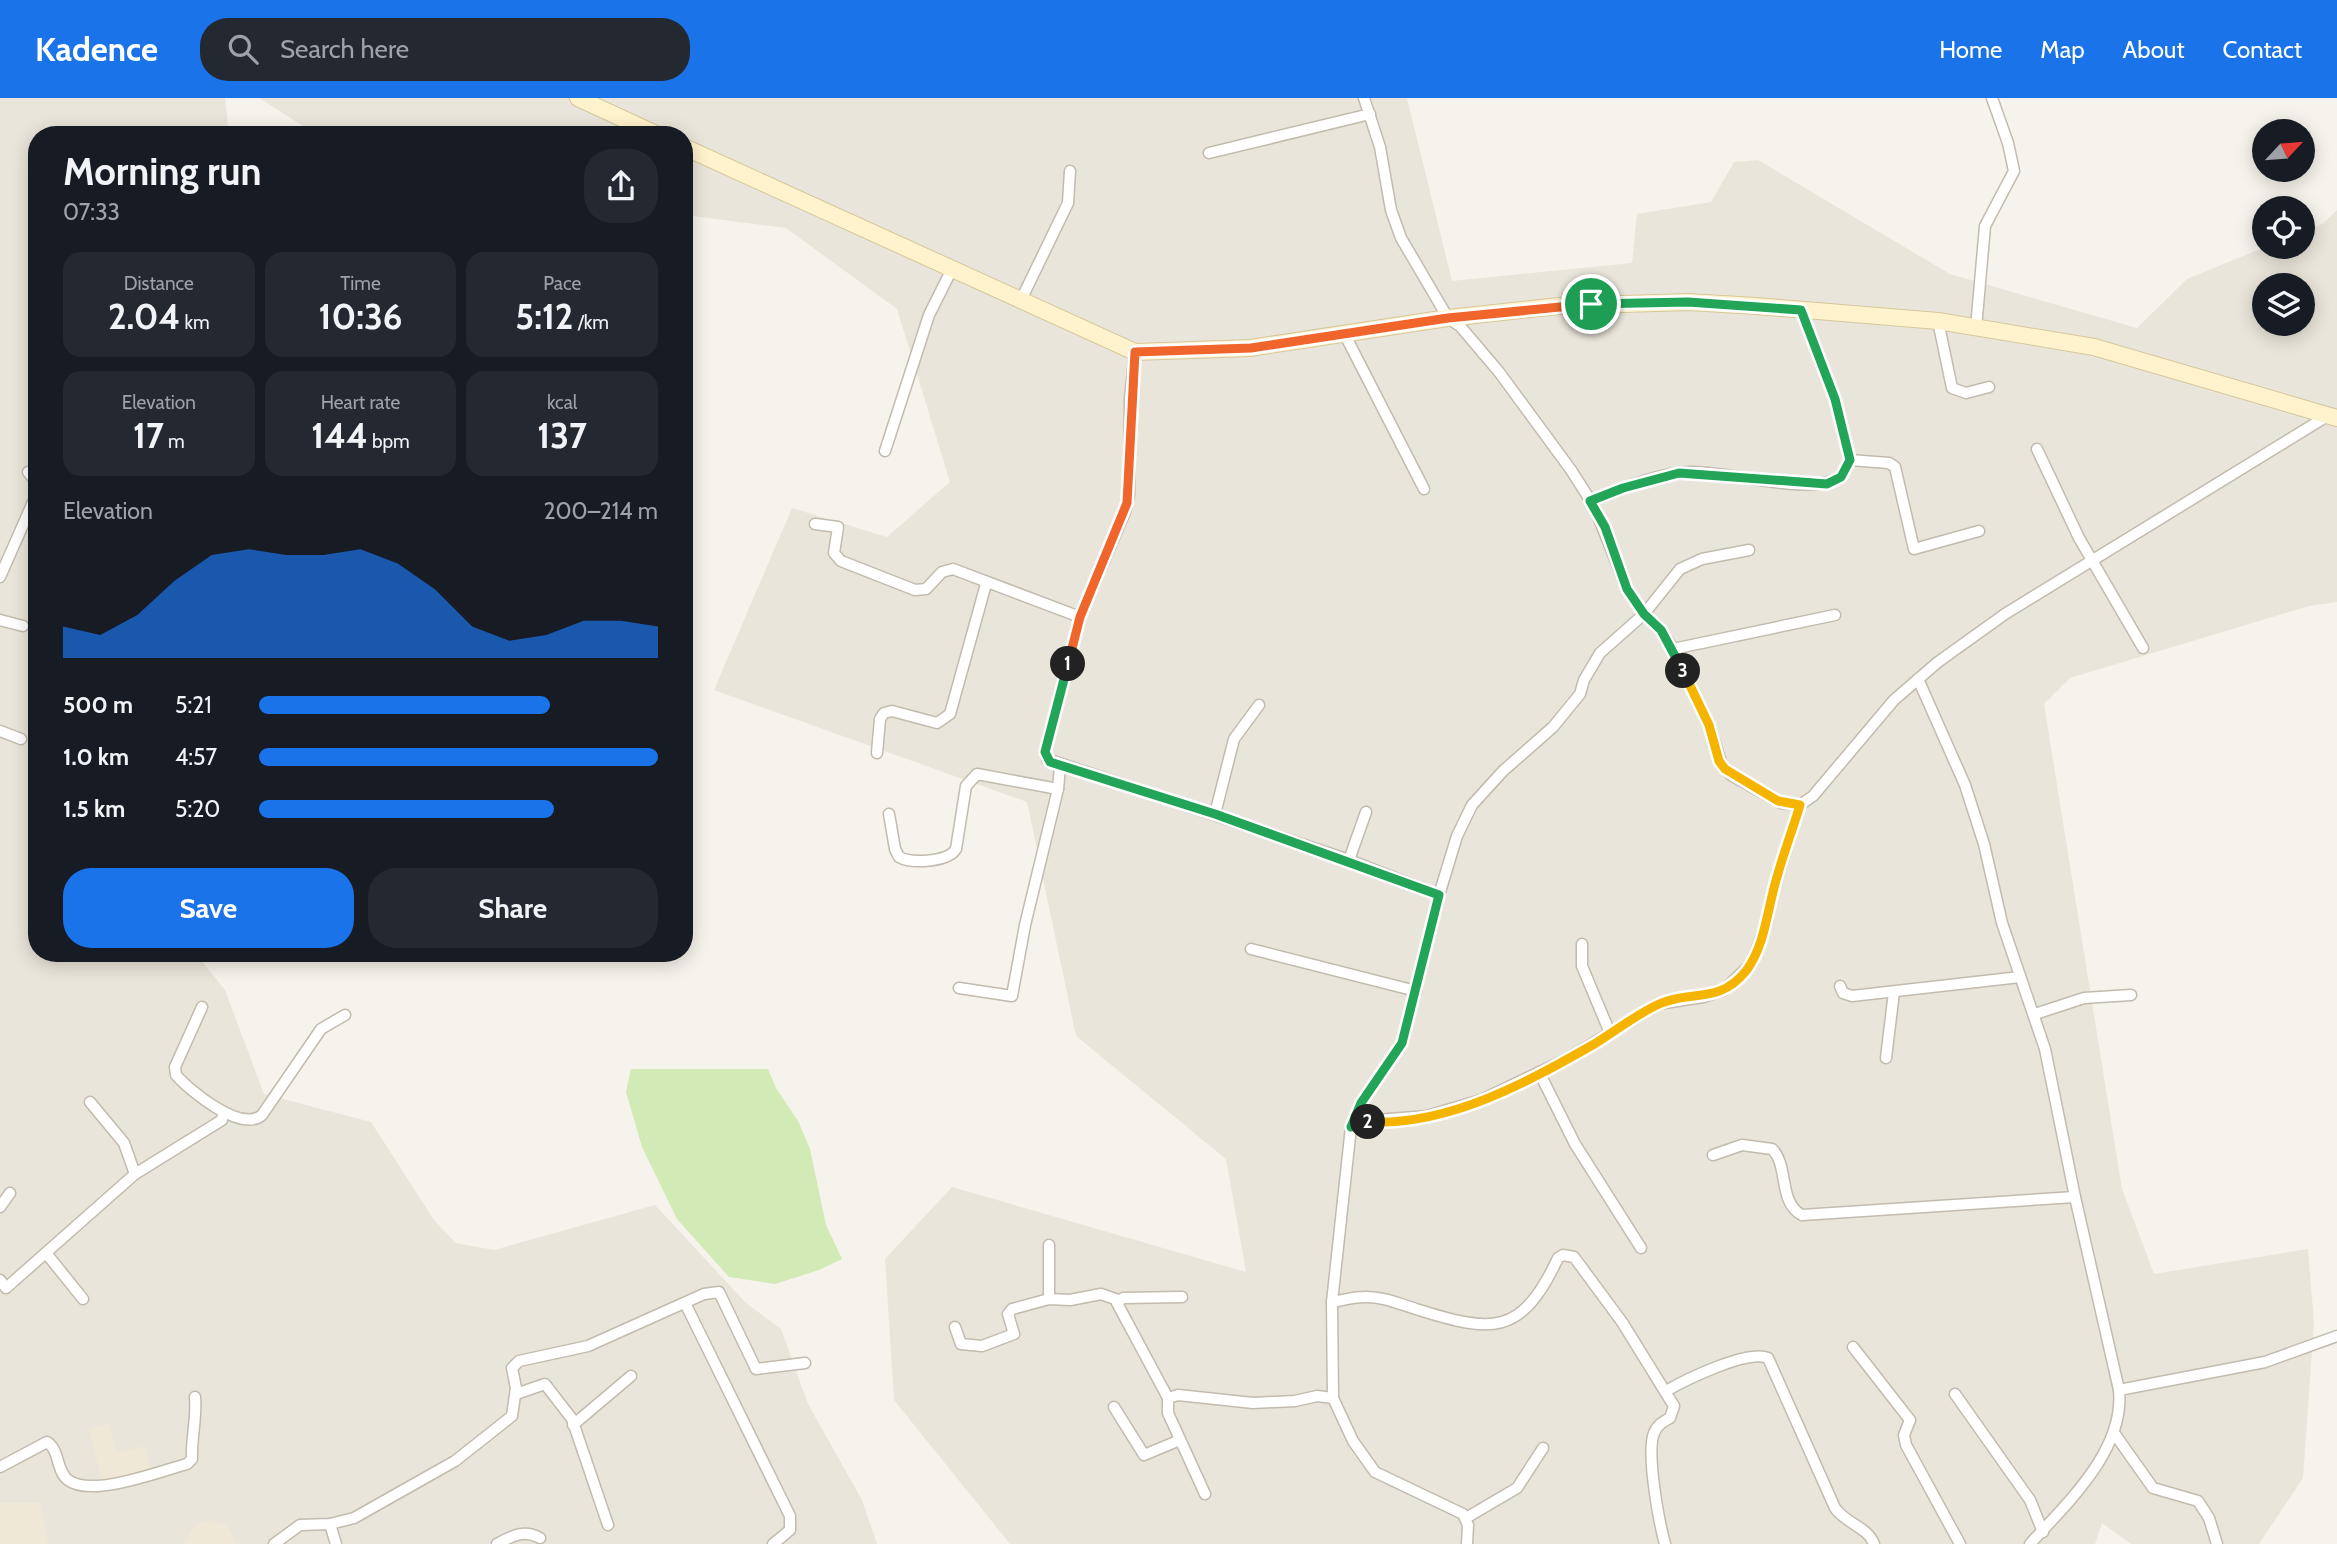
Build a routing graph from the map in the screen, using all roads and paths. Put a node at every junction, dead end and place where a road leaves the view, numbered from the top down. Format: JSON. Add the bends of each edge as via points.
{"nodes":[{"id":1,"x":578,"y":98,"type":"edge"},
{"id":2,"x":1364,"y":98,"type":"edge"},
{"id":3,"x":1992,"y":98,"type":"edge"},
{"id":4,"x":1370,"y":114,"type":"junction"},
{"id":5,"x":639,"y":126,"type":"edge"},
{"id":6,"x":693,"y":151,"type":"edge"},
{"id":7,"x":1209,"y":153,"type":"dead end"},
{"id":8,"x":1070,"y":171,"type":"dead end"},
{"id":9,"x":952,"y":269,"type":"junction"},
{"id":10,"x":1020,"y":302,"type":"junction"},
{"id":11,"x":1801,"y":310,"type":"junction"},
{"id":12,"x":1448,"y":318,"type":"junction"},
{"id":13,"x":1938,"y":321,"type":"junction"},
{"id":14,"x":1976,"y":328,"type":"junction"},
{"id":15,"x":1344,"y":333,"type":"junction"},
{"id":16,"x":1135,"y":352,"type":"junction"},
{"id":17,"x":1989,"y":387,"type":"dead end"},
{"id":18,"x":2333,"y":416,"type":"edge"},
{"id":19,"x":2037,"y":449,"type":"dead end"},
{"id":20,"x":885,"y":451,"type":"dead end"},
{"id":21,"x":1850,"y":460,"type":"junction"},
{"id":22,"x":1424,"y":489,"type":"dead end"},
{"id":23,"x":1590,"y":501,"type":"junction"},
{"id":24,"x":28,"y":513,"type":"edge"},
{"id":25,"x":815,"y":524,"type":"dead end"},
{"id":26,"x":1979,"y":531,"type":"dead end"},
{"id":27,"x":1748,"y":550,"type":"dead end"},
{"id":28,"x":2093,"y":560,"type":"junction"},
{"id":29,"x":0,"y":577,"type":"edge"},
{"id":30,"x":986,"y":584,"type":"junction"},
{"id":31,"x":1644,"y":614,"type":"junction"},
{"id":32,"x":1835,"y":615,"type":"dead end"},
{"id":33,"x":1080,"y":617,"type":"junction"},
{"id":34,"x":0,"y":620,"type":"edge"},
{"id":35,"x":23,"y":626,"type":"dead end"},
{"id":36,"x":2143,"y":648,"type":"dead end"},
{"id":37,"x":1673,"y":649,"type":"junction"},
{"id":38,"x":1918,"y":679,"type":"junction"},
{"id":39,"x":1259,"y":705,"type":"dead end"},
{"id":40,"x":0,"y":731,"type":"edge"},
{"id":41,"x":21,"y":739,"type":"dead end"},
{"id":42,"x":877,"y":753,"type":"dead end"},
{"id":43,"x":1057,"y":763,"type":"junction"},
{"id":44,"x":1059,"y":789,"type":"junction"},
{"id":45,"x":1800,"y":805,"type":"junction"},
{"id":46,"x":1366,"y":812,"type":"dead end"},
{"id":47,"x":889,"y":814,"type":"dead end"},
{"id":48,"x":1215,"y":814,"type":"junction"},
{"id":49,"x":1349,"y":860,"type":"junction"},
{"id":50,"x":1439,"y":895,"type":"junction"},
{"id":51,"x":1582,"y":944,"type":"dead end"},
{"id":52,"x":1251,"y":949,"type":"dead end"},
{"id":53,"x":2020,"y":977,"type":"junction"},
{"id":54,"x":1839,"y":986,"type":"dead end"},
{"id":55,"x":959,"y":988,"type":"dead end"},
{"id":56,"x":1416,"y":992,"type":"junction"},
{"id":57,"x":1894,"y":992,"type":"junction"},
{"id":58,"x":2131,"y":995,"type":"dead end"},
{"id":59,"x":202,"y":1007,"type":"dead end"},
{"id":60,"x":2035,"y":1014,"type":"junction"},
{"id":61,"x":345,"y":1015,"type":"dead end"},
{"id":62,"x":1610,"y":1034,"type":"junction"},
{"id":63,"x":1886,"y":1058,"type":"dead end"},
{"id":64,"x":1539,"y":1072,"type":"junction"},
{"id":65,"x":90,"y":1102,"type":"dead end"},
{"id":66,"x":223,"y":1114,"type":"junction"},
{"id":67,"x":1351,"y":1127,"type":"junction"},
{"id":68,"x":1713,"y":1154,"type":"dead end"},
{"id":69,"x":135,"y":1174,"type":"junction"},
{"id":70,"x":10,"y":1193,"type":"dead end"},
{"id":71,"x":2075,"y":1197,"type":"junction"},
{"id":72,"x":0,"y":1207,"type":"edge"},
{"id":73,"x":1049,"y":1245,"type":"dead end"},
{"id":74,"x":1641,"y":1248,"type":"dead end"},
{"id":75,"x":46,"y":1253,"type":"junction"},
{"id":76,"x":0,"y":1280,"type":"edge"},
{"id":77,"x":1182,"y":1297,"type":"dead end"},
{"id":78,"x":83,"y":1299,"type":"dead end"},
{"id":79,"x":1049,"y":1299,"type":"junction"},
{"id":80,"x":1118,"y":1300,"type":"junction"},
{"id":81,"x":1332,"y":1302,"type":"junction"},
{"id":82,"x":685,"y":1303,"type":"junction"},
{"id":83,"x":955,"y":1327,"type":"dead end"},
{"id":84,"x":2337,"y":1336,"type":"edge"},
{"id":85,"x":1853,"y":1347,"type":"dead end"},
{"id":86,"x":804,"y":1363,"type":"dead end"},
{"id":87,"x":631,"y":1376,"type":"dead end"},
{"id":88,"x":2119,"y":1390,"type":"junction"},
{"id":89,"x":1666,"y":1391,"type":"junction"},
{"id":90,"x":516,"y":1394,"type":"junction"},
{"id":91,"x":1955,"y":1394,"type":"dead end"},
{"id":92,"x":195,"y":1398,"type":"dead end"},
{"id":93,"x":1168,"y":1398,"type":"junction"},
{"id":94,"x":1333,"y":1398,"type":"junction"},
{"id":95,"x":1114,"y":1406,"type":"dead end"},
{"id":96,"x":573,"y":1425,"type":"junction"},
{"id":97,"x":2114,"y":1433,"type":"junction"},
{"id":98,"x":1180,"y":1440,"type":"junction"},
{"id":99,"x":1544,"y":1448,"type":"dead end"},
{"id":100,"x":0,"y":1467,"type":"edge"},
{"id":101,"x":1205,"y":1494,"type":"dead end"},
{"id":102,"x":1466,"y":1518,"type":"junction"},
{"id":103,"x":330,"y":1524,"type":"junction"},
{"id":104,"x":608,"y":1525,"type":"dead end"},
{"id":105,"x":2043,"y":1532,"type":"junction"},
{"id":106,"x":540,"y":1538,"type":"dead end"},
{"id":107,"x":274,"y":1544,"type":"edge"},
{"id":108,"x":336,"y":1544,"type":"edge"},
{"id":109,"x":497,"y":1544,"type":"edge"},
{"id":110,"x":773,"y":1544,"type":"edge"},
{"id":111,"x":1467,"y":1544,"type":"edge"},
{"id":112,"x":1665,"y":1544,"type":"edge"},
{"id":113,"x":1874,"y":1544,"type":"edge"},
{"id":114,"x":1960,"y":1544,"type":"edge"},
{"id":115,"x":2030,"y":1544,"type":"edge"},
{"id":116,"x":2217,"y":1544,"type":"edge"}],
"edges":[{"from":1,"to":5,"type":"street"},
{"from":2,"to":4,"type":"street"},
{"from":3,"to":14,"type":"street","via":[[2014,171],[1985,226]]},
{"from":4,"to":7,"type":"street"},
{"from":4,"to":12,"type":"street","via":[[1396,225]]},
{"from":6,"to":9,"type":"street"},
{"from":8,"to":10,"type":"street","via":[[1068,203]]},
{"from":9,"to":10,"type":"street"},
{"from":9,"to":20,"type":"street","via":[[929,315]]},
{"from":10,"to":16,"type":"street"},
{"from":11,"to":12,"type":"street","via":[[1643,302]]},
{"from":11,"to":13,"type":"street"},
{"from":11,"to":21,"type":"street","via":[[1835,399]]},
{"from":12,"to":15,"type":"street"},
{"from":12,"to":23,"type":"street","via":[[1491,362]]},
{"from":13,"to":14,"type":"street"},
{"from":13,"to":17,"type":"street","via":[[1952,388],[1966,393]]},
{"from":14,"to":18,"type":"street","via":[[2094,346]]},
{"from":15,"to":16,"type":"street","via":[[1251,348]]},
{"from":15,"to":22,"type":"street"},
{"from":16,"to":33,"type":"street","via":[[1129,495]]},
{"from":18,"to":28,"type":"street"},
{"from":19,"to":28,"type":"street"},
{"from":21,"to":23,"type":"street","via":[[1841,477],[1827,484],[1679,473]]},
{"from":21,"to":26,"type":"street","via":[[1895,467],[1914,549]]},
{"from":23,"to":31,"type":"street","via":[[1605,527],[1627,589]]},
{"from":24,"to":29,"type":"street"},
{"from":25,"to":30,"type":"street","via":[[838,527],[834,553],[841,561],[915,590],[926,589],[948,569]]},
{"from":27,"to":31,"type":"street","via":[[1689,563]]},
{"from":28,"to":36,"type":"street"},
{"from":28,"to":38,"type":"street","via":[[2005,614]]},
{"from":30,"to":33,"type":"street"},
{"from":30,"to":42,"type":"street","via":[[950,714],[937,723],[884,713]]},
{"from":31,"to":37,"type":"street"},
{"from":31,"to":50,"type":"street","via":[[1600,653],[1580,694],[1553,727],[1472,805]]},
{"from":32,"to":37,"type":"street"},
{"from":33,"to":43,"type":"street","via":[[1045,752],[1050,762]]},
{"from":34,"to":35,"type":"street"},
{"from":37,"to":45,"type":"street","via":[[1725,769],[1778,801]]},
{"from":38,"to":45,"type":"street"},
{"from":38,"to":53,"type":"street","via":[[1978,823]]},
{"from":39,"to":48,"type":"street","via":[[1234,739]]},
{"from":40,"to":41,"type":"street"},
{"from":43,"to":44,"type":"street"},
{"from":43,"to":48,"type":"street"},
{"from":44,"to":47,"type":"street","via":[[977,774],[966,786],[956,849],[944,858],[899,857]]},
{"from":44,"to":55,"type":"street","via":[[1012,996]]},
{"from":45,"to":62,"type":"street","via":[[1766,925],[1744,972],[1724,990],[1658,1004]]},
{"from":46,"to":49,"type":"street"},
{"from":48,"to":49,"type":"street"},
{"from":49,"to":50,"type":"street"},
{"from":50,"to":56,"type":"street"},
{"from":51,"to":62,"type":"street","via":[[1581,966]]},
{"from":52,"to":56,"type":"street"},
{"from":53,"to":57,"type":"street"},
{"from":53,"to":60,"type":"street"},
{"from":54,"to":57,"type":"street","via":[[1852,996]]},
{"from":56,"to":67,"type":"street","via":[[1402,1043],[1361,1103]]},
{"from":57,"to":63,"type":"street"},
{"from":58,"to":60,"type":"street","via":[[2084,998]]},
{"from":59,"to":66,"type":"street","via":[[175,1067],[176,1075]]},
{"from":60,"to":71,"type":"street"},
{"from":61,"to":66,"type":"street","via":[[321,1029],[258,1119]]},
{"from":62,"to":64,"type":"street"},
{"from":64,"to":67,"type":"street","via":[[1445,1112],[1388,1122],[1364,1121]]},
{"from":64,"to":74,"type":"street","via":[[1575,1144]]},
{"from":65,"to":69,"type":"street","via":[[124,1143]]},
{"from":66,"to":69,"type":"street","via":[[222,1119]]},
{"from":67,"to":81,"type":"street"},
{"from":68,"to":71,"type":"street","via":[[1737,1146],[1772,1149],[1789,1198],[1802,1215]]},
{"from":69,"to":75,"type":"street"},
{"from":70,"to":72,"type":"street"},
{"from":71,"to":88,"type":"street"},
{"from":73,"to":79,"type":"street"},
{"from":75,"to":76,"type":"street","via":[[6,1288]]},
{"from":75,"to":78,"type":"street"},
{"from":77,"to":80,"type":"street"},
{"from":79,"to":80,"type":"street","via":[[1101,1294]]},
{"from":79,"to":83,"type":"street","via":[[1010,1310],[1014,1334],[995,1343],[963,1345]]},
{"from":80,"to":93,"type":"street"},
{"from":81,"to":89,"type":"street","via":[[1365,1297],[1457,1322],[1499,1322],[1530,1308],[1558,1258],[1570,1255],[1586,1270]]},
{"from":81,"to":94,"type":"street"},
{"from":82,"to":86,"type":"street","via":[[719,1292],[756,1370]]},
{"from":82,"to":90,"type":"street","via":[[588,1346],[519,1361],[512,1368]]},
{"from":82,"to":110,"type":"street","via":[[790,1516],[790,1530]]},
{"from":84,"to":88,"type":"street","via":[[2265,1363]]},
{"from":85,"to":114,"type":"street","via":[[1910,1420],[1904,1435],[1906,1445]]},
{"from":87,"to":96,"type":"street"},
{"from":88,"to":97,"type":"street","via":[[2120,1412]]},
{"from":89,"to":112,"type":"street","via":[[1674,1411],[1653,1435],[1650,1455]]},
{"from":89,"to":113,"type":"street","via":[[1735,1362],[1757,1355],[1768,1358],[1835,1508],[1870,1535]]},
{"from":90,"to":96,"type":"street","via":[[545,1384]]},
{"from":90,"to":103,"type":"street","via":[[512,1416],[455,1461],[354,1518]]},
{"from":91,"to":105,"type":"street","via":[[2030,1500]]},
{"from":92,"to":100,"type":"street","via":[[192,1459],[187,1464],[110,1485],[80,1485],[69,1481],[47,1442]]},
{"from":93,"to":94,"type":"street","via":[[1178,1395],[1260,1403]]},
{"from":93,"to":98,"type":"street","via":[[1166,1407]]},
{"from":94,"to":102,"type":"street","via":[[1353,1441],[1375,1472],[1457,1509]]},
{"from":95,"to":98,"type":"street","via":[[1144,1455]]},
{"from":96,"to":104,"type":"street"},
{"from":97,"to":105,"type":"street","via":[[2099,1460]]},
{"from":97,"to":116,"type":"street","via":[[2153,1488],[2198,1501]]},
{"from":98,"to":101,"type":"street"},
{"from":99,"to":102,"type":"street","via":[[1517,1488]]},
{"from":102,"to":111,"type":"street"},
{"from":103,"to":107,"type":"street","via":[[300,1525]]},
{"from":103,"to":108,"type":"street"},
{"from":105,"to":115,"type":"street"},
{"from":106,"to":109,"type":"street","via":[[530,1532]]}]}
